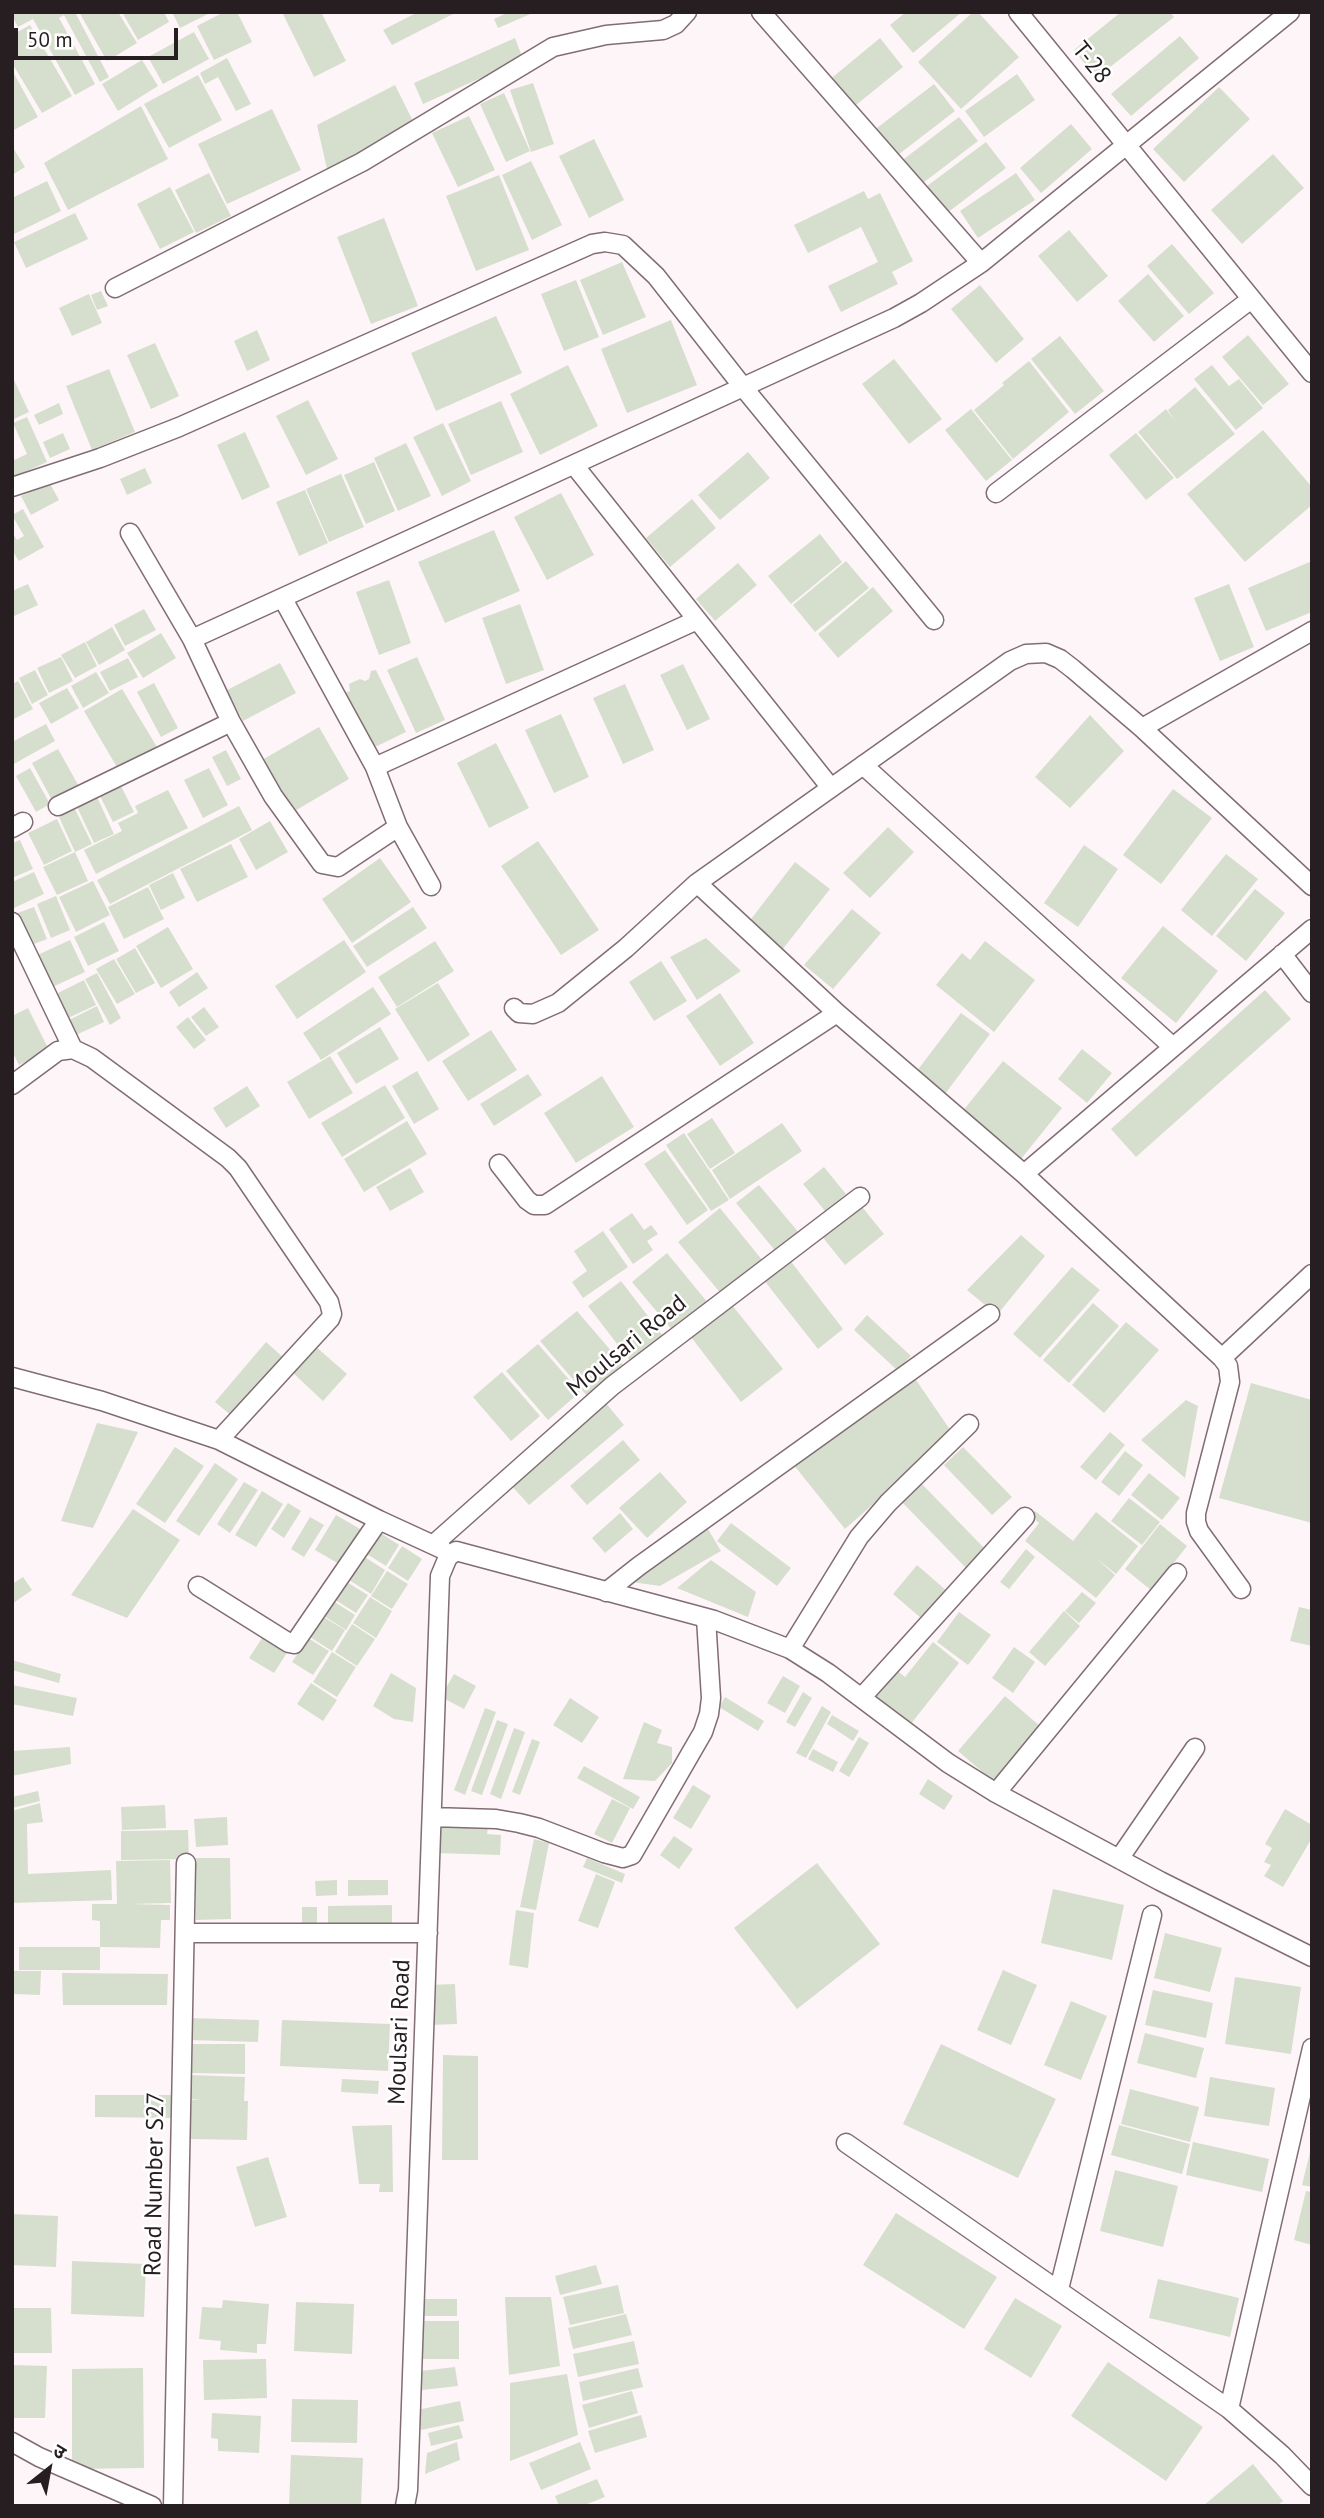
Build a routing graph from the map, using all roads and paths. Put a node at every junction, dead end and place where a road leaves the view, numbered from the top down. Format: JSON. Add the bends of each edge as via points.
{"nodes":[{"id":1,"x":687,"y":12,"type":"edge"},
{"id":2,"x":761,"y":12,"type":"edge"},
{"id":3,"x":1018,"y":12,"type":"edge"},
{"id":4,"x":1290,"y":12,"type":"edge"},
{"id":5,"x":1126,"y":145,"type":"junction"},
{"id":6,"x":981,"y":263,"type":"junction"},
{"id":7,"x":115,"y":288,"type":"dead end"},
{"id":8,"x":1250,"y":300,"type":"junction"},
{"id":9,"x":1312,"y":373,"type":"edge"},
{"id":10,"x":743,"y":387,"type":"junction"},
{"id":11,"x":574,"y":465,"type":"junction"},
{"id":12,"x":12,"y":487,"type":"edge"},
{"id":13,"x":996,"y":493,"type":"dead end"},
{"id":14,"x":130,"y":533,"type":"dead end"},
{"id":15,"x":283,"y":599,"type":"junction"},
{"id":16,"x":697,"y":620,"type":"junction"},
{"id":17,"x":934,"y":620,"type":"dead end"},
{"id":18,"x":1312,"y":631,"type":"edge"},
{"id":19,"x":192,"y":639,"type":"junction"},
{"id":20,"x":231,"y":722,"type":"junction"},
{"id":21,"x":1142,"y":728,"type":"junction"},
{"id":22,"x":863,"y":765,"type":"junction"},
{"id":23,"x":375,"y":767,"type":"junction"},
{"id":24,"x":831,"y":788,"type":"junction"},
{"id":25,"x":58,"y":806,"type":"dead end"},
{"id":26,"x":398,"y":827,"type":"junction"},
{"id":27,"x":697,"y":883,"type":"junction"},
{"id":28,"x":1312,"y":886,"type":"edge"},
{"id":29,"x":431,"y":887,"type":"dead end"},
{"id":30,"x":12,"y":922,"type":"edge"},
{"id":31,"x":1312,"y":929,"type":"edge"},
{"id":32,"x":1282,"y":954,"type":"junction"},
{"id":33,"x":1312,"y":993,"type":"edge"},
{"id":34,"x":514,"y":1009,"type":"dead end"},
{"id":35,"x":837,"y":1013,"type":"junction"},
{"id":36,"x":1173,"y":1047,"type":"junction"},
{"id":37,"x":73,"y":1049,"type":"junction"},
{"id":38,"x":12,"y":1085,"type":"edge"},
{"id":39,"x":499,"y":1164,"type":"dead end"},
{"id":40,"x":1024,"y":1174,"type":"junction"},
{"id":41,"x":860,"y":1197,"type":"dead end"},
{"id":42,"x":1312,"y":1274,"type":"edge"},
{"id":43,"x":990,"y":1314,"type":"dead end"},
{"id":44,"x":1222,"y":1358,"type":"junction"},
{"id":45,"x":12,"y":1377,"type":"edge"},
{"id":46,"x":968,"y":1424,"type":"dead end"},
{"id":47,"x":219,"y":1440,"type":"junction"},
{"id":48,"x":1025,"y":1517,"type":"dead end"},
{"id":49,"x":379,"y":1520,"type":"junction"},
{"id":50,"x":434,"y":1544,"type":"junction"},
{"id":51,"x":452,"y":1553,"type":"junction"},
{"id":52,"x":1177,"y":1573,"type":"dead end"},
{"id":53,"x":198,"y":1586,"type":"dead end"},
{"id":54,"x":1241,"y":1589,"type":"dead end"},
{"id":55,"x":606,"y":1592,"type":"junction"},
{"id":56,"x":706,"y":1618,"type":"junction"},
{"id":57,"x":790,"y":1649,"type":"junction"},
{"id":58,"x":862,"y":1697,"type":"junction"},
{"id":59,"x":1195,"y":1748,"type":"dead end"},
{"id":60,"x":996,"y":1793,"type":"junction"},
{"id":61,"x":432,"y":1817,"type":"junction"},
{"id":62,"x":1119,"y":1859,"type":"junction"},
{"id":63,"x":186,"y":1863,"type":"dead end"},
{"id":64,"x":1152,"y":1915,"type":"dead end"},
{"id":65,"x":185,"y":1933,"type":"junction"},
{"id":66,"x":428,"y":1933,"type":"junction"},
{"id":67,"x":1312,"y":1957,"type":"edge"},
{"id":68,"x":1312,"y":2048,"type":"edge"},
{"id":69,"x":846,"y":2143,"type":"dead end"},
{"id":70,"x":1059,"y":2290,"type":"junction"},
{"id":71,"x":1229,"y":2409,"type":"junction"},
{"id":72,"x":12,"y":2442,"type":"edge"},
{"id":73,"x":1312,"y":2486,"type":"edge"},
{"id":74,"x":409,"y":2500,"type":"edge"},
{"id":75,"x":152,"y":2506,"type":"edge"},
{"id":76,"x":173,"y":2506,"type":"edge"}],
"edges":[{"from":1,"to":7,"type":"street","via":[[663,30],[606,35],[553,47],[362,162]]},
{"from":2,"to":6,"type":"street"},
{"from":3,"to":5,"type":"street","name":"T-28"},
{"from":4,"to":5,"type":"street"},
{"from":5,"to":6,"type":"street"},
{"from":5,"to":8,"type":"street","name":"T-28"},
{"from":6,"to":10,"type":"street","via":[[894,318]]},
{"from":8,"to":9,"type":"street","name":"T-28"},
{"from":8,"to":13,"type":"street"},
{"from":10,"to":11,"type":"street"},
{"from":10,"to":12,"type":"street","via":[[656,276],[623,245],[605,242],[179,427]]},
{"from":10,"to":17,"type":"street"},
{"from":11,"to":15,"type":"street"},
{"from":11,"to":16,"type":"street"},
{"from":14,"to":19,"type":"street"},
{"from":15,"to":19,"type":"street"},
{"from":15,"to":23,"type":"street"},
{"from":16,"to":23,"type":"street"},
{"from":16,"to":24,"type":"street"},
{"from":18,"to":21,"type":"street"},
{"from":19,"to":20,"type":"street"},
{"from":20,"to":25,"type":"street"},
{"from":20,"to":26,"type":"street","via":[[273,796],[322,864],[338,867]]},
{"from":21,"to":22,"type":"street","via":[[1060,659],[1046,653],[1026,654],[1010,660]]},
{"from":21,"to":28,"type":"street"},
{"from":22,"to":24,"type":"street"},
{"from":22,"to":36,"type":"street"},
{"from":23,"to":26,"type":"street"},
{"from":24,"to":27,"type":"street"},
{"from":26,"to":29,"type":"street"},
{"from":27,"to":34,"type":"street","via":[[558,1003],[527,1015]]},
{"from":27,"to":35,"type":"street"},
{"from":30,"to":37,"type":"street"},
{"from":31,"to":32,"type":"street"},
{"from":32,"to":33,"type":"street"},
{"from":32,"to":36,"type":"street"},
{"from":35,"to":39,"type":"street","via":[[545,1205],[527,1200]]},
{"from":35,"to":40,"type":"street"},
{"from":36,"to":40,"type":"street"},
{"from":37,"to":38,"type":"street","via":[[52,1055]]},
{"from":37,"to":47,"type":"street","via":[[92,1058],[233,1163],[332,1309],[330,1319]]},
{"from":40,"to":44,"type":"street"},
{"from":41,"to":50,"type":"street","name":"Moulsari Road","via":[[612,1386]]},
{"from":42,"to":44,"type":"street"},
{"from":43,"to":55,"type":"street"},
{"from":44,"to":54,"type":"street","via":[[1230,1382],[1196,1522]]},
{"from":45,"to":47,"type":"street"},
{"from":46,"to":57,"type":"street","via":[[859,1537]]},
{"from":47,"to":49,"type":"street"},
{"from":48,"to":58,"type":"street"},
{"from":49,"to":50,"type":"street"},
{"from":49,"to":53,"type":"street","via":[[296,1643]]},
{"from":50,"to":51,"type":"street"},
{"from":51,"to":55,"type":"street","via":[[462,1551]]},
{"from":51,"to":61,"type":"street","name":"Moulsari Road","via":[[440,1576]]},
{"from":52,"to":60,"type":"street"},
{"from":55,"to":56,"type":"street"},
{"from":56,"to":57,"type":"street"},
{"from":56,"to":61,"type":"street","via":[[709,1714],[632,1855],[623,1858],[604,1853],[519,1823]]},
{"from":57,"to":58,"type":"street"},
{"from":58,"to":60,"type":"street","via":[[948,1763]]},
{"from":59,"to":62,"type":"street"},
{"from":60,"to":62,"type":"street"},
{"from":61,"to":66,"type":"street","name":"Moulsari Road"},
{"from":62,"to":67,"type":"street"},
{"from":63,"to":65,"type":"street","name":"Road Number S27"},
{"from":64,"to":70,"type":"street"},
{"from":65,"to":66,"type":"street"},
{"from":65,"to":76,"type":"street","name":"Road Number S27"},
{"from":66,"to":74,"type":"street","name":"Moulsari Road"},
{"from":68,"to":71,"type":"street"},
{"from":69,"to":70,"type":"street"},
{"from":70,"to":71,"type":"street"},
{"from":71,"to":73,"type":"street"},
{"from":72,"to":75,"type":"street"}]}
